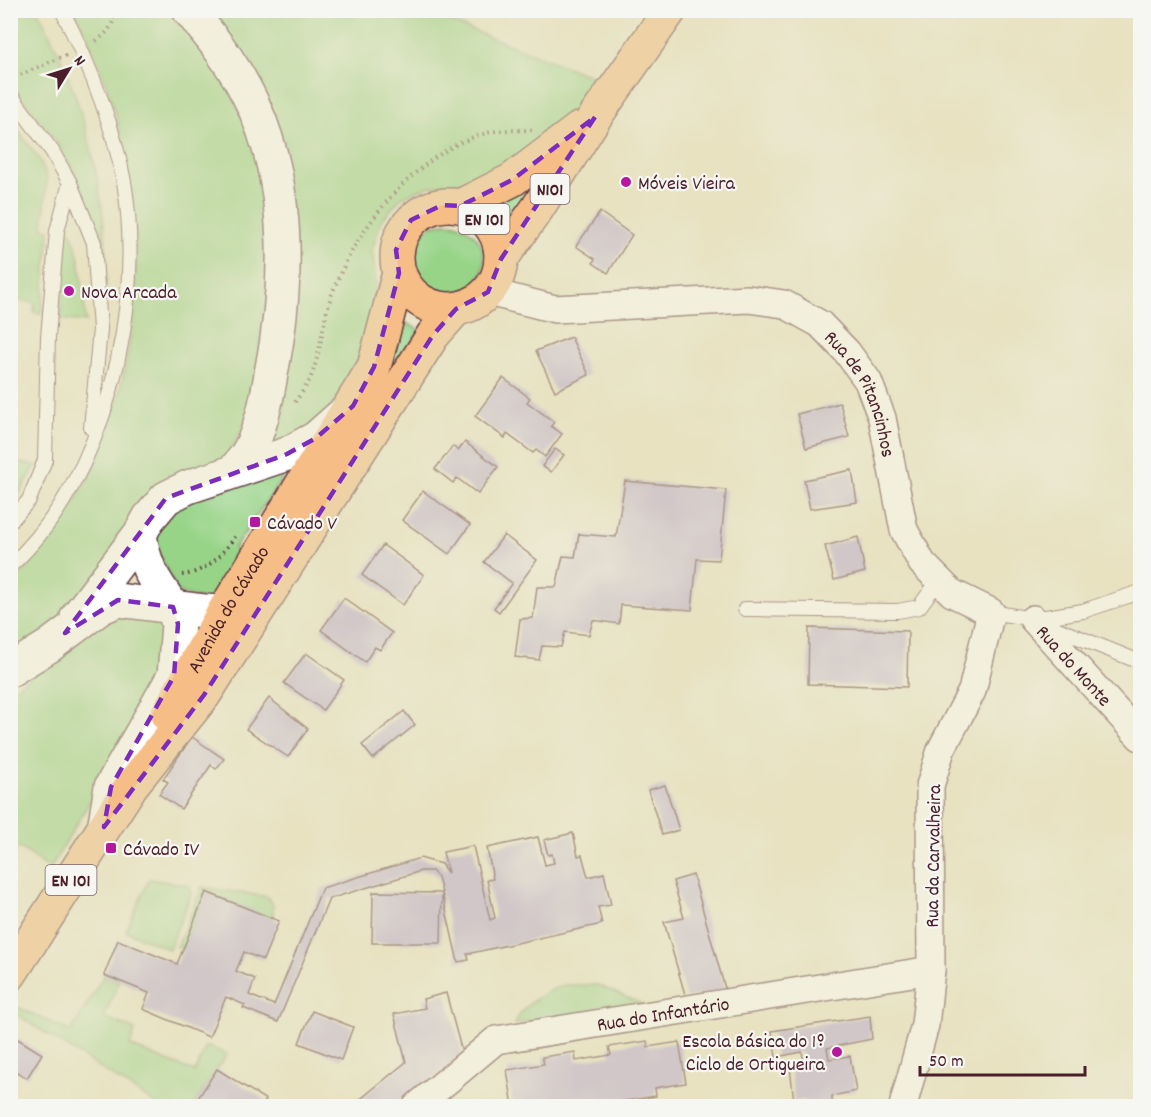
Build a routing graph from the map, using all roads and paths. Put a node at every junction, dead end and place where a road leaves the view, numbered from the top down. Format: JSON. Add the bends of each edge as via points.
{"nodes":[{"id":1,"x":62,"y":10,"type":"edge"},
{"id":2,"x":115,"y":10,"type":"edge"},
{"id":3,"x":189,"y":10,"type":"edge"},
{"id":4,"x":670,"y":10,"type":"edge"},
{"id":5,"x":92,"y":45,"type":"dead end"},
{"id":6,"x":67,"y":55,"type":"dead end"},
{"id":7,"x":15,"y":77,"type":"dead end"},
{"id":8,"x":10,"y":94,"type":"edge"},
{"id":9,"x":595,"y":117,"type":"junction"},
{"id":10,"x":539,"y":129,"type":"dead end"},
{"id":11,"x":69,"y":183,"type":"junction"},
{"id":12,"x":460,"y":206,"type":"junction"},
{"id":13,"x":501,"y":259,"type":"junction"},
{"id":14,"x":399,"y":273,"type":"junction"},
{"id":15,"x":488,"y":292,"type":"junction"},
{"id":16,"x":456,"y":309,"type":"junction"},
{"id":17,"x":353,"y":406,"type":"junction"},
{"id":18,"x":290,"y":411,"type":"dead end"},
{"id":19,"x":88,"y":453,"type":"junction"},
{"id":20,"x":234,"y":471,"type":"junction"},
{"id":21,"x":10,"y":522,"type":"edge"},
{"id":22,"x":239,"y":532,"type":"dead end"},
{"id":23,"x":140,"y":534,"type":"junction"},
{"id":24,"x":10,"y":566,"type":"edge"},
{"id":25,"x":174,"y":575,"type":"dead end"},
{"id":26,"x":939,"y":580,"type":"junction"},
{"id":27,"x":1140,"y":592,"type":"edge"},
{"id":28,"x":270,"y":594,"type":"junction"},
{"id":29,"x":173,"y":607,"type":"junction"},
{"id":30,"x":745,"y":609,"type":"dead end"},
{"id":31,"x":991,"y":612,"type":"junction"},
{"id":32,"x":223,"y":613,"type":"junction"},
{"id":33,"x":1033,"y":620,"type":"junction"},
{"id":34,"x":65,"y":633,"type":"junction"},
{"id":35,"x":1140,"y":662,"type":"edge"},
{"id":36,"x":10,"y":670,"type":"edge"},
{"id":37,"x":1140,"y":737,"type":"edge"},
{"id":38,"x":131,"y":786,"type":"junction"},
{"id":39,"x":104,"y":827,"type":"junction"},
{"id":40,"x":931,"y":970,"type":"junction"},
{"id":41,"x":10,"y":974,"type":"edge"},
{"id":42,"x":417,"y":1107,"type":"edge"},
{"id":43,"x":903,"y":1107,"type":"edge"}],
"edges":[{"from":1,"to":19,"type":"lane","via":[[82,49],[106,113],[124,182],[129,265],[126,317],[115,374]]},
{"from":2,"to":5,"type":"path","via":[[107,33]]},
{"from":3,"to":20,"type":"street","via":[[231,62],[255,110],[279,198],[283,288],[278,341],[256,435]]},
{"from":4,"to":9,"type":"main road","name":"Avenida do Cávado","number":"EN 101"},
{"from":6,"to":7,"type":"path"},
{"from":8,"to":11,"type":"lane","via":[[52,151]]},
{"from":9,"to":12,"type":"main road","name":"Avenida do Cávado","number":"EN 101","via":[[512,180]]},
{"from":9,"to":13,"type":"main road","name":"Avenida do Cávado","number":"N101"},
{"from":10,"to":18,"type":"path","via":[[491,132],[447,149],[411,177],[377,214],[350,253],[331,299],[310,379]]},
{"from":11,"to":19,"type":"lane","via":[[94,243],[100,329]]},
{"from":11,"to":21,"type":"lane","via":[[57,231],[48,337],[45,460],[29,500]]},
{"from":12,"to":13,"type":"main road","number":"EN 101","via":[[477,213],[490,225]]},
{"from":12,"to":14,"type":"main road","name":"Avenida do Cávado","number":"EN 101","via":[[424,210],[411,220],[396,250]]},
{"from":13,"to":15,"type":"main road","name":"Avenida do Cávado","number":"EN 101"},
{"from":14,"to":16,"type":"main road","via":[[413,296],[427,305]]},
{"from":14,"to":17,"type":"main road","name":"Avenida do Cávado","number":"EN 101","via":[[374,367]]},
{"from":15,"to":16,"type":"main road","name":"Avenida do Cávado","number":"EN 101","via":[[475,303]]},
{"from":15,"to":26,"type":"street","name":"Rua de Pitancinhos","via":[[555,309],[747,298],[784,304],[820,324],[868,381],[882,418],[903,530],[922,563]]},
{"from":16,"to":28,"type":"main road","name":"Avenida do Cávado","number":"EN 101","via":[[433,335]]},
{"from":17,"to":20,"type":"street","via":[[287,454]]},
{"from":17,"to":32,"type":"main road","name":"Avenida do Cávado","number":"EN 101"},
{"from":19,"to":24,"type":"lane","via":[[73,489]]},
{"from":20,"to":23,"type":"street","via":[[166,498]]},
{"from":22,"to":25,"type":"path","via":[[207,567],[185,576]]},
{"from":23,"to":29,"type":"street","via":[[143,557],[151,575]]},
{"from":23,"to":34,"type":"street"},
{"from":26,"to":30,"type":"lane","via":[[920,607]]},
{"from":26,"to":31,"type":"street","name":"Rua de Pitancinhos","via":[[952,593]]},
{"from":27,"to":33,"type":"lane","name":"Rua de Pitancinhos","via":[[1083,611]]},
{"from":28,"to":32,"type":"street"},
{"from":28,"to":38,"type":"main road","name":"Avenida do Cávado","number":"EN 101","via":[[204,695]]},
{"from":29,"to":32,"type":"street"},
{"from":29,"to":34,"type":"street","via":[[118,600]]},
{"from":29,"to":39,"type":"street","via":[[178,624],[174,676],[111,787]]},
{"from":31,"to":33,"type":"lane","name":"Rua de Pitancinhos"},
{"from":31,"to":40,"type":"street","name":"Rua da Carvalheira","via":[[972,690],[941,750],[930,786]]},
{"from":32,"to":38,"type":"main road","name":"Avenida do Cávado","number":"EN 101"},
{"from":33,"to":35,"type":"lane"},
{"from":33,"to":37,"type":"street","name":"Rua do Monte"},
{"from":34,"to":36,"type":"street"},
{"from":38,"to":39,"type":"main road","name":"Avenida do Cávado","number":"EN 101"},
{"from":39,"to":41,"type":"main road","name":"Avenida do Cávado","number":"EN 101"},
{"from":40,"to":42,"type":"street","name":"Rua do Infantário","via":[[496,1040]]},
{"from":40,"to":43,"type":"street","name":"Rua da Carvalheira","via":[[926,1026]]}]}
